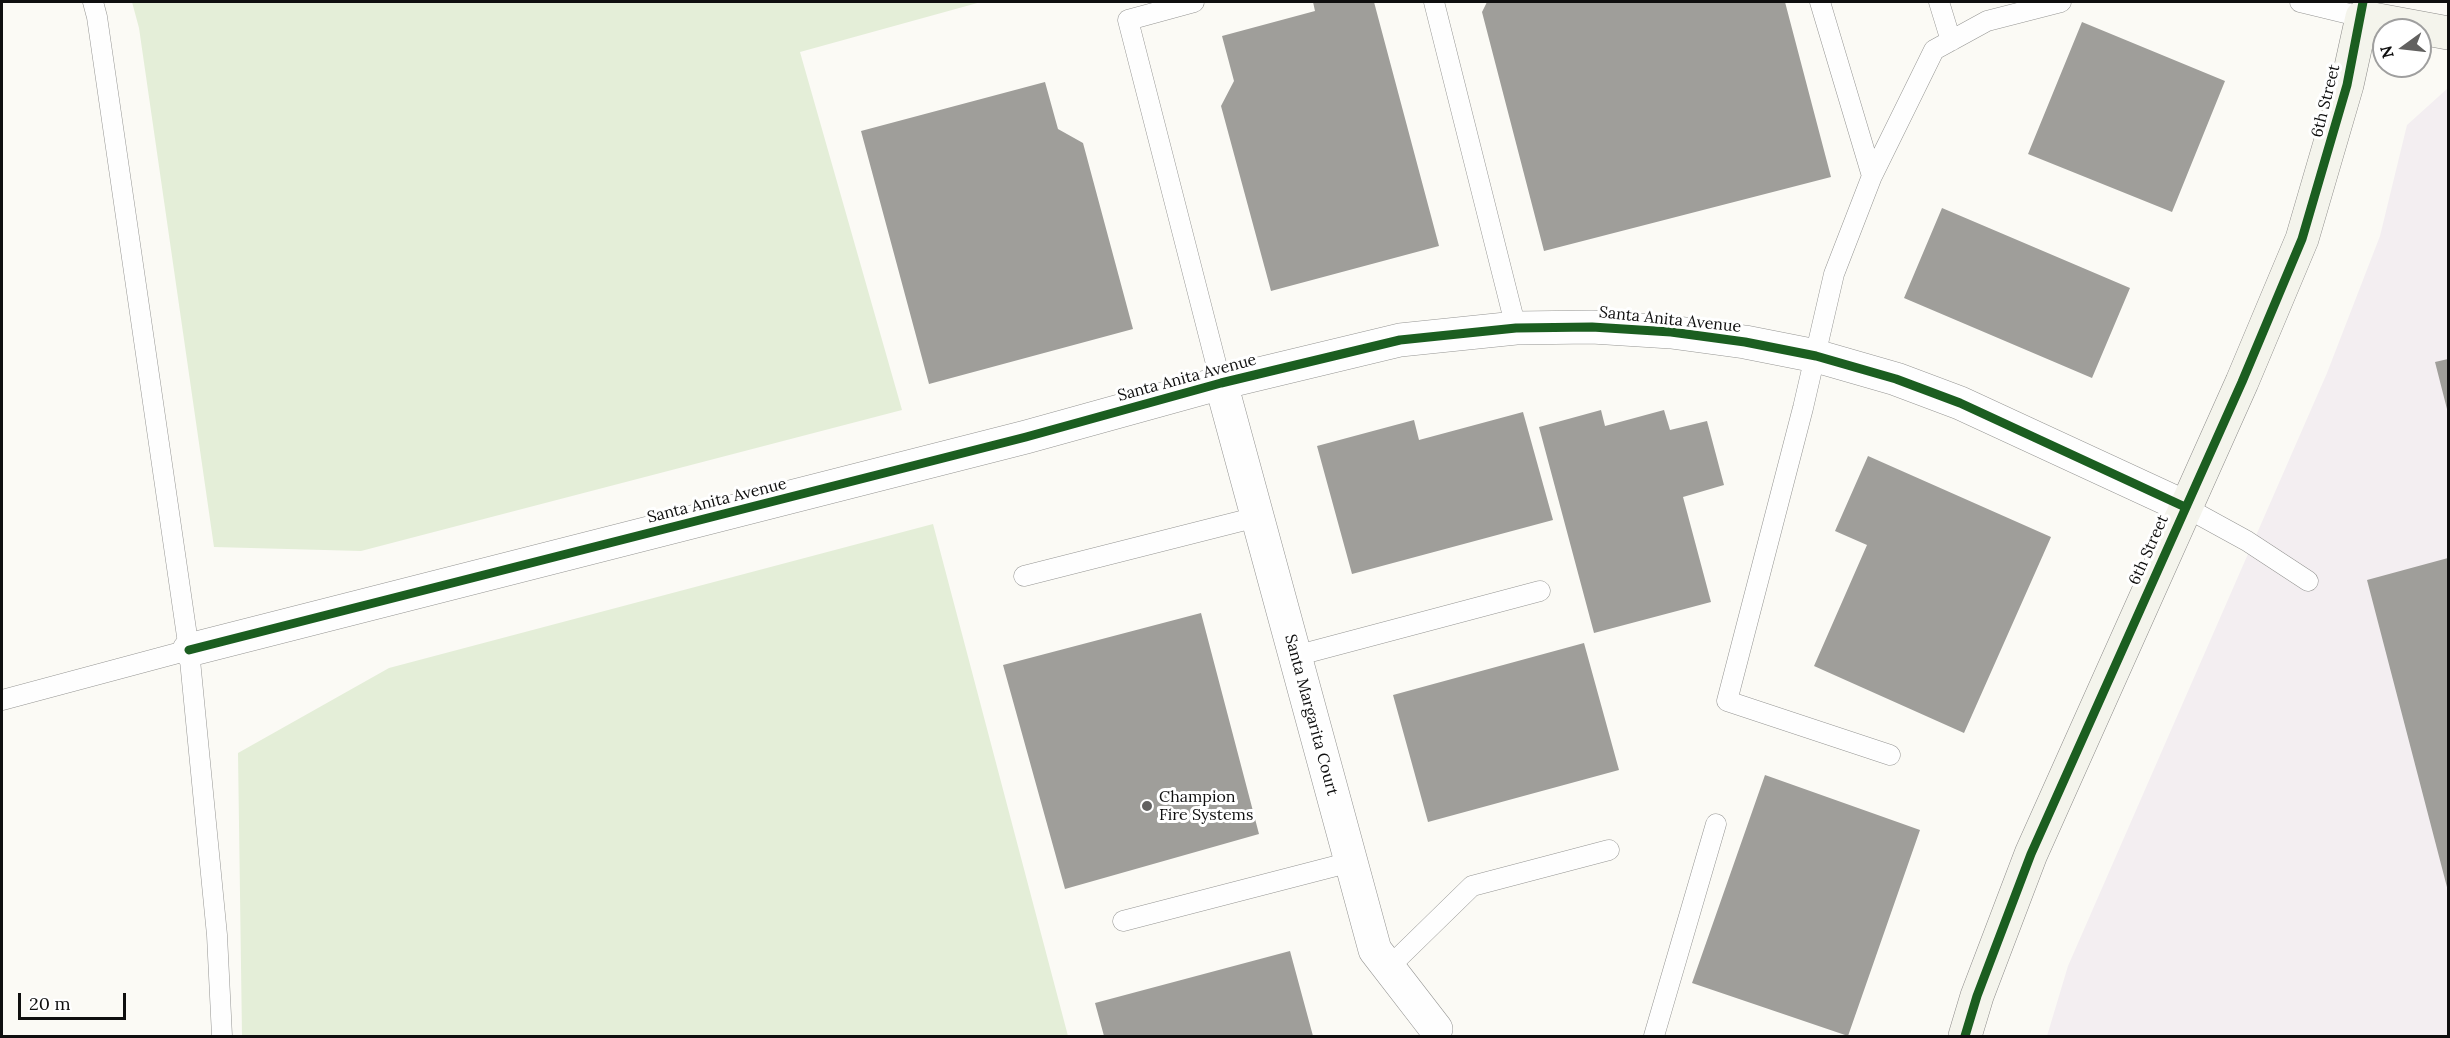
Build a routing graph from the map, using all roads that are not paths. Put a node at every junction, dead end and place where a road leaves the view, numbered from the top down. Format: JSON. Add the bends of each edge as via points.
{"nodes":[{"id":1,"x":93,"y":2,"type":"edge"},
{"id":2,"x":1194,"y":2,"type":"edge"},
{"id":3,"x":1434,"y":2,"type":"edge"},
{"id":4,"x":1820,"y":2,"type":"edge"},
{"id":5,"x":1939,"y":2,"type":"edge"},
{"id":6,"x":2061,"y":2,"type":"edge"},
{"id":7,"x":2300,"y":2,"type":"edge"},
{"id":8,"x":2362,"y":9,"type":"edge"},
{"id":9,"x":2448,"y":33,"type":"edge"},
{"id":10,"x":1951,"y":41,"type":"junction"},
{"id":11,"x":1872,"y":176,"type":"junction"},
{"id":12,"x":1516,"y":328,"type":"junction"},
{"id":13,"x":1816,"y":356,"type":"junction"},
{"id":14,"x":1221,"y":383,"type":"junction"},
{"id":15,"x":2185,"y":507,"type":"junction"},
{"id":16,"x":1257,"y":517,"type":"junction"},
{"id":17,"x":1024,"y":576,"type":"dead end"},
{"id":18,"x":2308,"y":581,"type":"dead end"},
{"id":19,"x":1540,"y":591,"type":"dead end"},
{"id":20,"x":189,"y":650,"type":"junction"},
{"id":21,"x":1295,"y":656,"type":"junction"},
{"id":22,"x":2,"y":700,"type":"edge"},
{"id":23,"x":1890,"y":755,"type":"dead end"},
{"id":24,"x":1716,"y":825,"type":"dead end"},
{"id":25,"x":1609,"y":850,"type":"dead end"},
{"id":26,"x":1351,"y":862,"type":"junction"},
{"id":27,"x":1124,"y":921,"type":"dead end"},
{"id":28,"x":1389,"y":967,"type":"junction"},
{"id":29,"x":1431,"y":1034,"type":"edge"},
{"id":30,"x":222,"y":1036,"type":"edge"},
{"id":31,"x":1654,"y":1036,"type":"edge"},
{"id":32,"x":1965,"y":1036,"type":"edge"}],
"edges":[{"from":1,"to":20,"type":"lane"},
{"from":2,"to":14,"type":"lane","via":[[1128,20]]},
{"from":3,"to":12,"type":"lane"},
{"from":4,"to":11,"type":"lane"},
{"from":5,"to":10,"type":"lane"},
{"from":6,"to":10,"type":"lane","via":[[1987,21]]},
{"from":7,"to":8,"type":"lane"},
{"from":8,"to":9,"type":"street"},
{"from":8,"to":15,"type":"street","name":"6th Street","via":[[2335,131],[2302,239]]},
{"from":10,"to":11,"type":"lane","via":[[1934,50]]},
{"from":11,"to":13,"type":"lane","via":[[1834,274]]},
{"from":12,"to":13,"type":"street","name":"Santa Anita Avenue","via":[[1671,332]]},
{"from":12,"to":14,"type":"street","name":"Santa Anita Avenue","via":[[1400,340]]},
{"from":13,"to":15,"type":"street","name":"Santa Anita Avenue","via":[[1960,403]]},
{"from":13,"to":23,"type":"lane","via":[[1727,701]]},
{"from":14,"to":16,"type":"street","name":"Santa Margarita Court"},
{"from":14,"to":20,"type":"street","name":"Santa Anita Avenue","via":[[1026,437]]},
{"from":15,"to":18,"type":"lane"},
{"from":15,"to":32,"type":"street","name":"6th Street","via":[[2031,854]]},
{"from":16,"to":17,"type":"lane"},
{"from":16,"to":21,"type":"street","name":"Santa Margarita Court"},
{"from":19,"to":21,"type":"lane"},
{"from":20,"to":22,"type":"lane"},
{"from":20,"to":30,"type":"lane","via":[[217,935]]},
{"from":21,"to":26,"type":"street","name":"Santa Margarita Court"},
{"from":24,"to":31,"type":"lane"},
{"from":25,"to":28,"type":"lane","via":[[1472,886]]},
{"from":26,"to":27,"type":"lane"},
{"from":26,"to":28,"type":"street","name":"Santa Margarita Court","via":[[1375,950]]},
{"from":28,"to":29,"type":"street","name":"Santa Margarita Court"}]}
